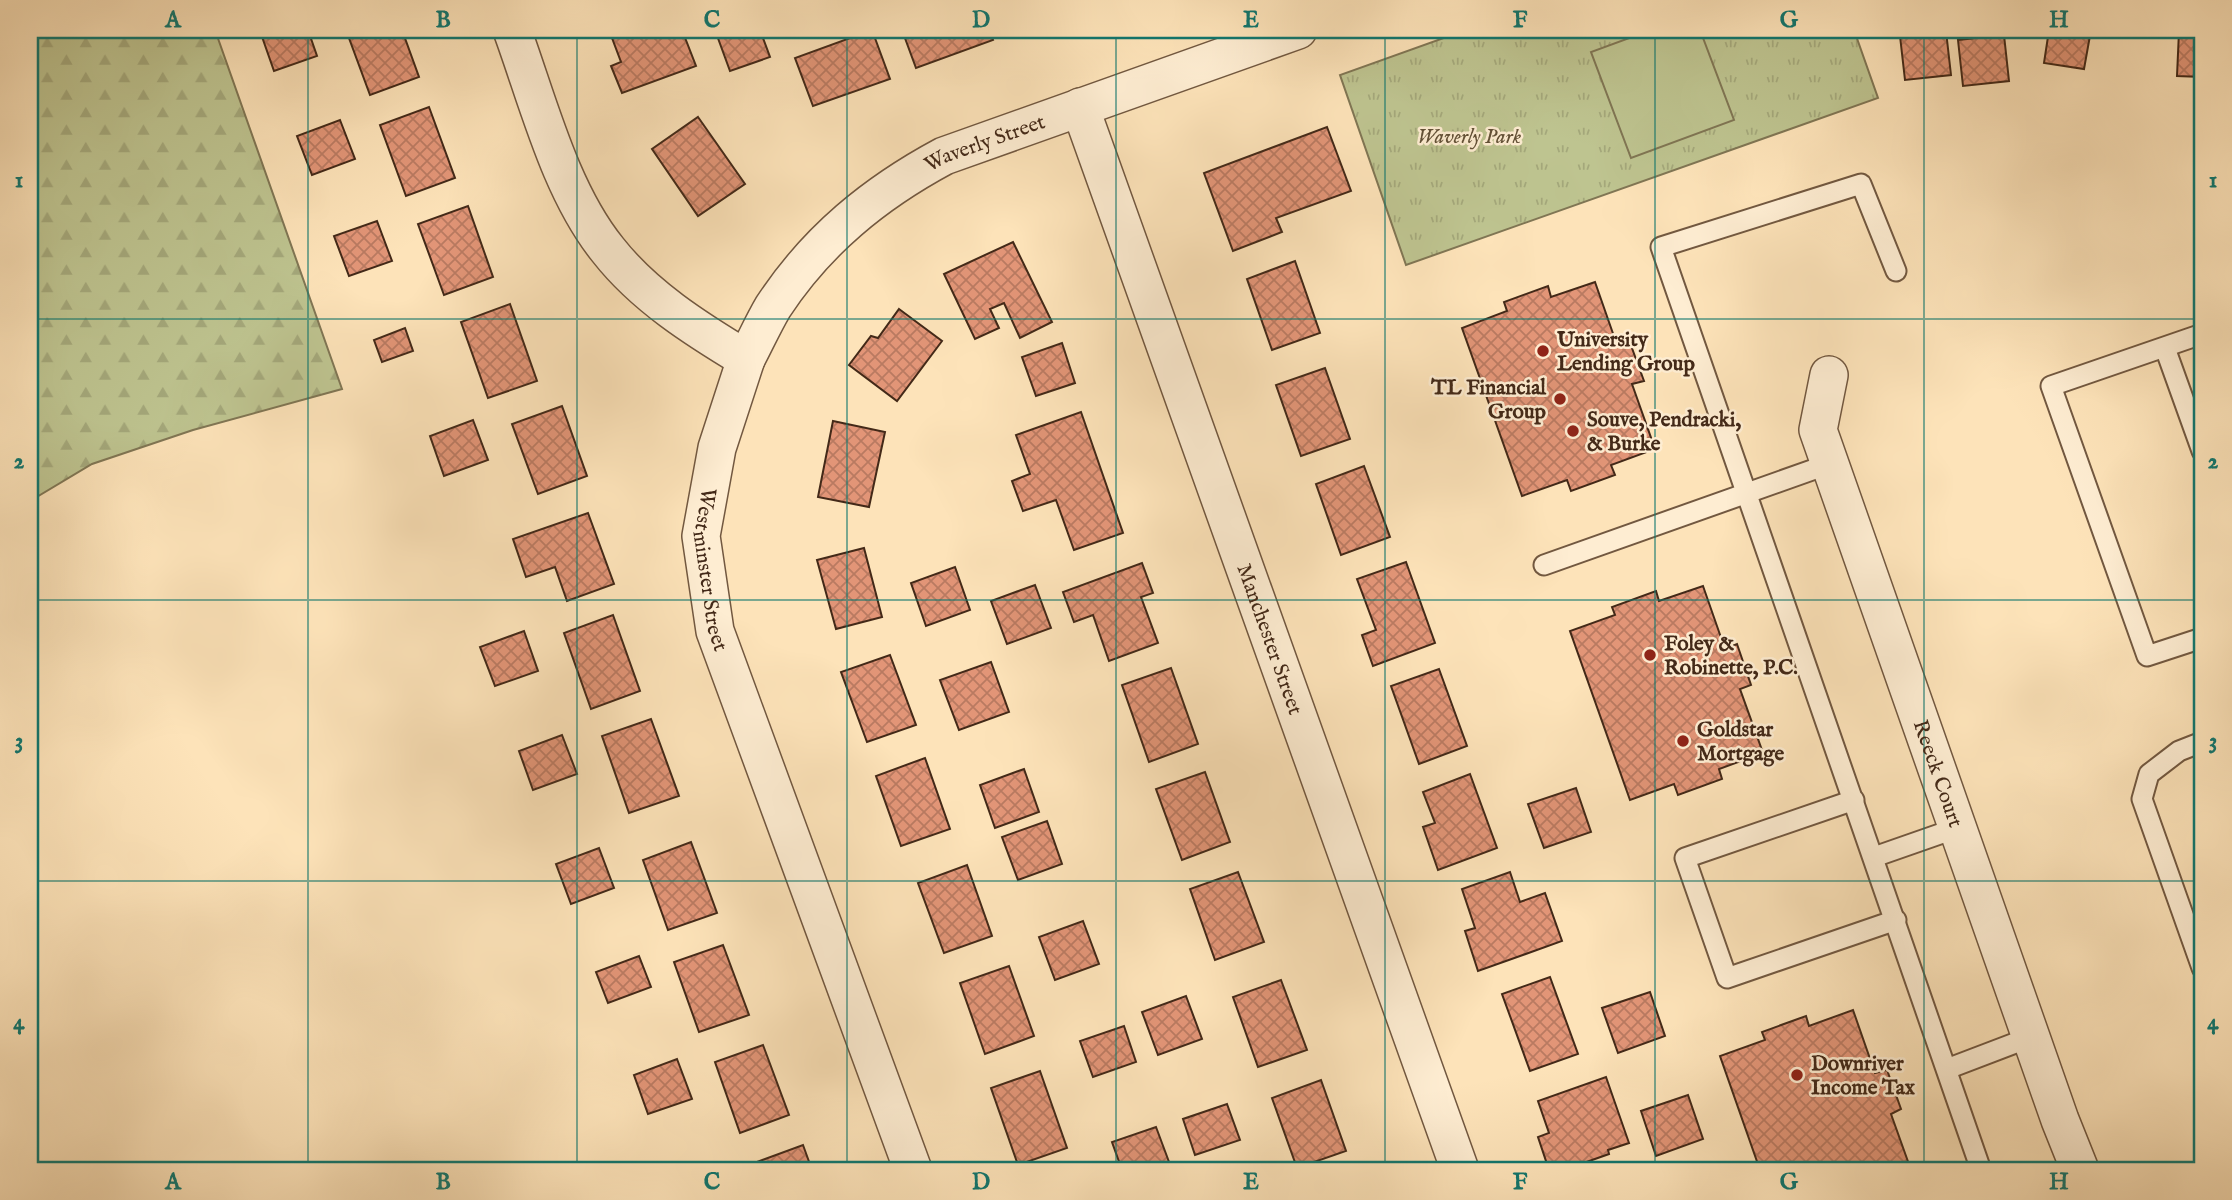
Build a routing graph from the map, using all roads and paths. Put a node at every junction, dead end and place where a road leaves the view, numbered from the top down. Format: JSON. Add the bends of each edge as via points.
{"nodes":[{"id":1,"x":513,"y":30,"type":"edge"},
{"id":2,"x":1298,"y":30,"type":"edge"},
{"id":3,"x":1080,"y":107,"type":"junction"},
{"id":4,"x":1896,"y":271,"type":"dead end"},
{"id":5,"x":2202,"y":334,"type":"edge"},
{"id":6,"x":2165,"y":348,"type":"junction"},
{"id":7,"x":746,"y":359,"type":"junction"},
{"id":8,"x":1829,"y":375,"type":"dead end"},
{"id":9,"x":2202,"y":451,"type":"edge"},
{"id":10,"x":1829,"y":464,"type":"junction"},
{"id":11,"x":1747,"y":492,"type":"junction"},
{"id":12,"x":1544,"y":565,"type":"dead end"},
{"id":13,"x":2202,"y":638,"type":"edge"},
{"id":14,"x":2202,"y":742,"type":"edge"},
{"id":15,"x":1854,"y":800,"type":"junction"},
{"id":16,"x":1957,"y":828,"type":"junction"},
{"id":17,"x":1874,"y":857,"type":"junction"},
{"id":18,"x":1896,"y":920,"type":"junction"},
{"id":19,"x":2202,"y":968,"type":"edge"},
{"id":20,"x":2031,"y":1037,"type":"junction"},
{"id":21,"x":1947,"y":1069,"type":"junction"},
{"id":22,"x":912,"y":1170,"type":"edge"},
{"id":23,"x":1460,"y":1170,"type":"edge"},
{"id":24,"x":1981,"y":1170,"type":"edge"},
{"id":25,"x":2080,"y":1170,"type":"edge"}],
"edges":[{"from":1,"to":7,"type":"street","via":[[565,178],[608,250],[681,317]]},
{"from":2,"to":3,"type":"street","name":"Waverly Street"},
{"from":3,"to":7,"type":"street","name":"Waverly Street","via":[[944,156],[871,200],[799,270]]},
{"from":3,"to":23,"type":"street","name":"Manchester Street"},
{"from":4,"to":11,"type":"lane","via":[[1861,184],[1661,247]]},
{"from":5,"to":6,"type":"lane"},
{"from":6,"to":9,"type":"lane"},
{"from":6,"to":13,"type":"lane","via":[[2051,386],[2147,656]]},
{"from":7,"to":22,"type":"street","name":"Westminster Street","via":[[717,448],[701,536],[715,631]]},
{"from":8,"to":10,"type":"street","name":"Reeck Court","via":[[1818,430]]},
{"from":10,"to":11,"type":"lane"},
{"from":10,"to":16,"type":"street","name":"Reeck Court"},
{"from":11,"to":12,"type":"lane"},
{"from":11,"to":15,"type":"lane"},
{"from":14,"to":19,"type":"lane","via":[[2179,751],[2149,774],[2142,799]]},
{"from":15,"to":17,"type":"lane"},
{"from":15,"to":18,"type":"lane","via":[[1685,858],[1689,870],[1727,978]]},
{"from":16,"to":17,"type":"lane"},
{"from":16,"to":20,"type":"street","name":"Reeck Court"},
{"from":17,"to":18,"type":"lane"},
{"from":18,"to":21,"type":"lane"},
{"from":20,"to":21,"type":"lane"},
{"from":20,"to":25,"type":"street","name":"Reeck Court"},
{"from":21,"to":24,"type":"lane"}]}
